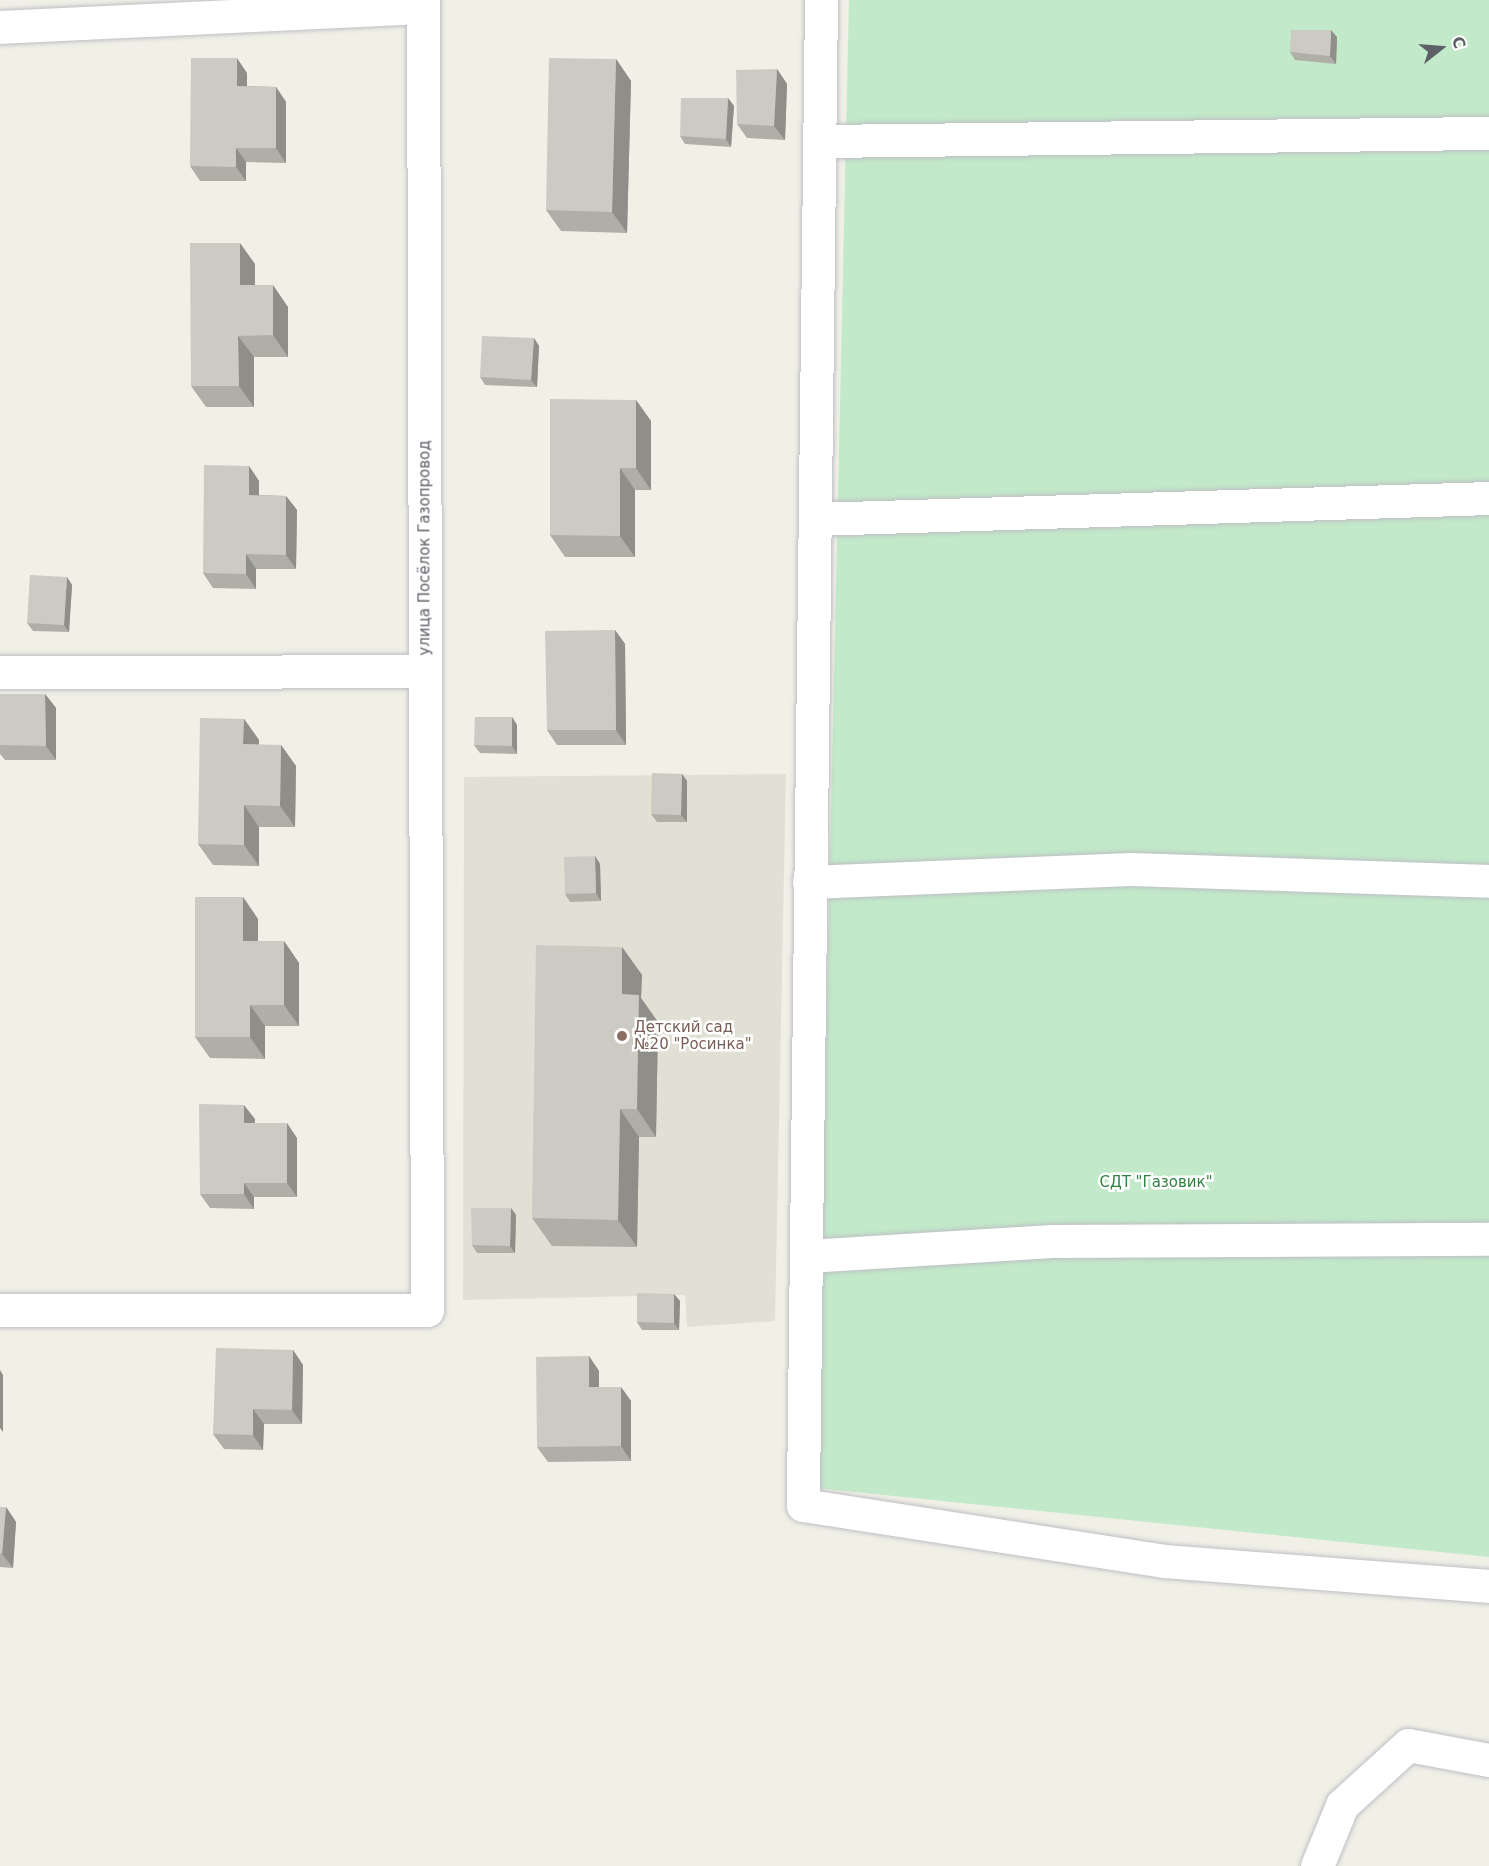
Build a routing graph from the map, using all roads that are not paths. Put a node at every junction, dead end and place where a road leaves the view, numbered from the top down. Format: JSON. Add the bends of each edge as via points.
{"nodes":[{"id":1,"x":821,"y":0,"type":"edge"},
{"id":2,"x":423,"y":4,"type":"edge"},
{"id":3,"x":0,"y":27,"type":"edge"},
{"id":4,"x":1489,"y":133,"type":"edge"},
{"id":5,"x":821,"y":141,"type":"junction"},
{"id":6,"x":1489,"y":498,"type":"edge"},
{"id":7,"x":815,"y":519,"type":"junction"},
{"id":8,"x":425,"y":671,"type":"junction"},
{"id":9,"x":0,"y":672,"type":"edge"},
{"id":10,"x":1489,"y":880,"type":"edge"},
{"id":11,"x":809,"y":882,"type":"junction"},
{"id":12,"x":1489,"y":1239,"type":"edge"},
{"id":13,"x":807,"y":1256,"type":"junction"},
{"id":14,"x":0,"y":1310,"type":"edge"},
{"id":15,"x":1489,"y":1586,"type":"edge"},
{"id":16,"x":1489,"y":1760,"type":"edge"},
{"id":17,"x":1317,"y":1866,"type":"edge"}],
"edges":[{"from":1,"to":5,"type":"street"},
{"from":2,"to":3,"type":"street"},
{"from":2,"to":8,"type":"street","name":"улица Посёлок Газопровод"},
{"from":4,"to":5,"type":"street"},
{"from":5,"to":7,"type":"street"},
{"from":6,"to":7,"type":"street"},
{"from":7,"to":11,"type":"street"},
{"from":8,"to":9,"type":"street","name":"улица Посёлок Газопровод"},
{"from":8,"to":14,"type":"street","via":[[427,1310]]},
{"from":10,"to":11,"type":"street","via":[[1131,869]]},
{"from":11,"to":13,"type":"street"},
{"from":12,"to":13,"type":"street","via":[[1052,1241]]},
{"from":13,"to":15,"type":"street","via":[[803,1505],[1164,1561]]},
{"from":16,"to":17,"type":"street","via":[[1408,1745],[1342,1805]]}]}
